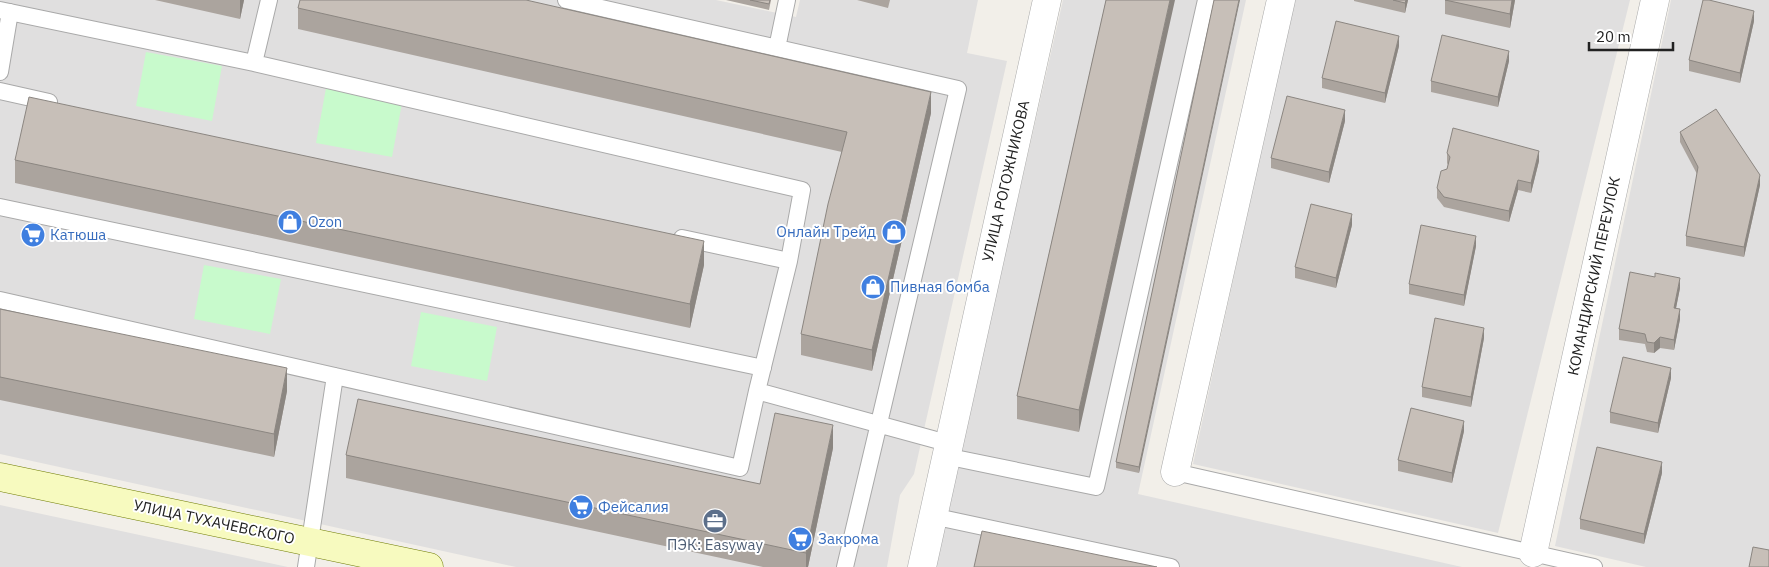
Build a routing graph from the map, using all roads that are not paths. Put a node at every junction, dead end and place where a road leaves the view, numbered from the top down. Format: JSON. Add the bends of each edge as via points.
{"nodes":[{"id":1,"x":269,"y":0,"type":"edge"},
{"id":2,"x":566,"y":0,"type":"edge"},
{"id":3,"x":787,"y":0,"type":"edge"},
{"id":4,"x":1046,"y":0,"type":"edge"},
{"id":5,"x":1206,"y":0,"type":"edge"},
{"id":6,"x":1281,"y":0,"type":"edge"},
{"id":7,"x":1654,"y":0,"type":"edge"},
{"id":8,"x":5,"y":11,"type":"edge"},
{"id":9,"x":776,"y":48,"type":"junction"},
{"id":10,"x":254,"y":63,"type":"junction"},
{"id":11,"x":0,"y":72,"type":"edge"},
{"id":12,"x":0,"y":91,"type":"edge"},
{"id":13,"x":68,"y":106,"type":"edge"},
{"id":14,"x":0,"y":207,"type":"edge"},
{"id":15,"x":663,"y":234,"type":"edge"},
{"id":16,"x":789,"y":261,"type":"junction"},
{"id":17,"x":0,"y":300,"type":"edge"},
{"id":18,"x":763,"y":368,"type":"junction"},
{"id":19,"x":335,"y":376,"type":"junction"},
{"id":20,"x":757,"y":391,"type":"junction"},
{"id":21,"x":879,"y":424,"type":"junction"},
{"id":22,"x":946,"y":450,"type":"junction"},
{"id":23,"x":1175,"y":472,"type":"joint"},
{"id":24,"x":0,"y":477,"type":"edge"},
{"id":25,"x":932,"y":516,"type":"junction"},
{"id":26,"x":1533,"y":553,"type":"junction"},
{"id":27,"x":308,"y":554,"type":"edge"},
{"id":28,"x":355,"y":559,"type":"edge"},
{"id":29,"x":428,"y":567,"type":"edge"},
{"id":30,"x":845,"y":567,"type":"edge"},
{"id":31,"x":922,"y":567,"type":"edge"},
{"id":32,"x":1171,"y":567,"type":"edge"},
{"id":33,"x":1594,"y":567,"type":"edge"}],
"edges":[{"from":1,"to":10,"type":"lane"},
{"from":2,"to":9,"type":"lane"},
{"from":3,"to":9,"type":"lane"},
{"from":4,"to":22,"type":"street","name":"УЛИЦА РОГОЖНИКОВА"},
{"from":5,"to":22,"type":"lane","via":[[1096,488]]},
{"from":6,"to":23,"type":"street"},
{"from":7,"to":26,"type":"street","name":"КОМАНДИРСКИЙ ПЕРЕУЛОК"},
{"from":8,"to":10,"type":"lane"},
{"from":8,"to":11,"type":"lane"},
{"from":9,"to":21,"type":"lane","via":[[958,89]]},
{"from":10,"to":16,"type":"lane","via":[[802,190]]},
{"from":12,"to":13,"type":"lane"},
{"from":14,"to":18,"type":"lane"},
{"from":15,"to":16,"type":"lane"},
{"from":16,"to":18,"type":"lane"},
{"from":17,"to":19,"type":"lane"},
{"from":18,"to":20,"type":"lane"},
{"from":19,"to":20,"type":"lane","via":[[740,468]]},
{"from":19,"to":27,"type":"lane"},
{"from":20,"to":21,"type":"lane"},
{"from":21,"to":22,"type":"lane"},
{"from":21,"to":30,"type":"lane"},
{"from":22,"to":25,"type":"street","name":"УЛИЦА РОГОЖНИКОВА"},
{"from":23,"to":26,"type":"lane"},
{"from":24,"to":27,"type":"main road","name":"УЛИЦА ТУХАЧЕВСКОГО"},
{"from":25,"to":31,"type":"street","name":"УЛИЦА РОГОЖНИКОВА"},
{"from":25,"to":32,"type":"lane"},
{"from":26,"to":33,"type":"lane"},
{"from":27,"to":28,"type":"main road","name":"УЛИЦА ТУХАЧЕВСКОГО"},
{"from":28,"to":29,"type":"main road","name":"УЛИЦА ТУХАЧЕВСКОГО"}]}
